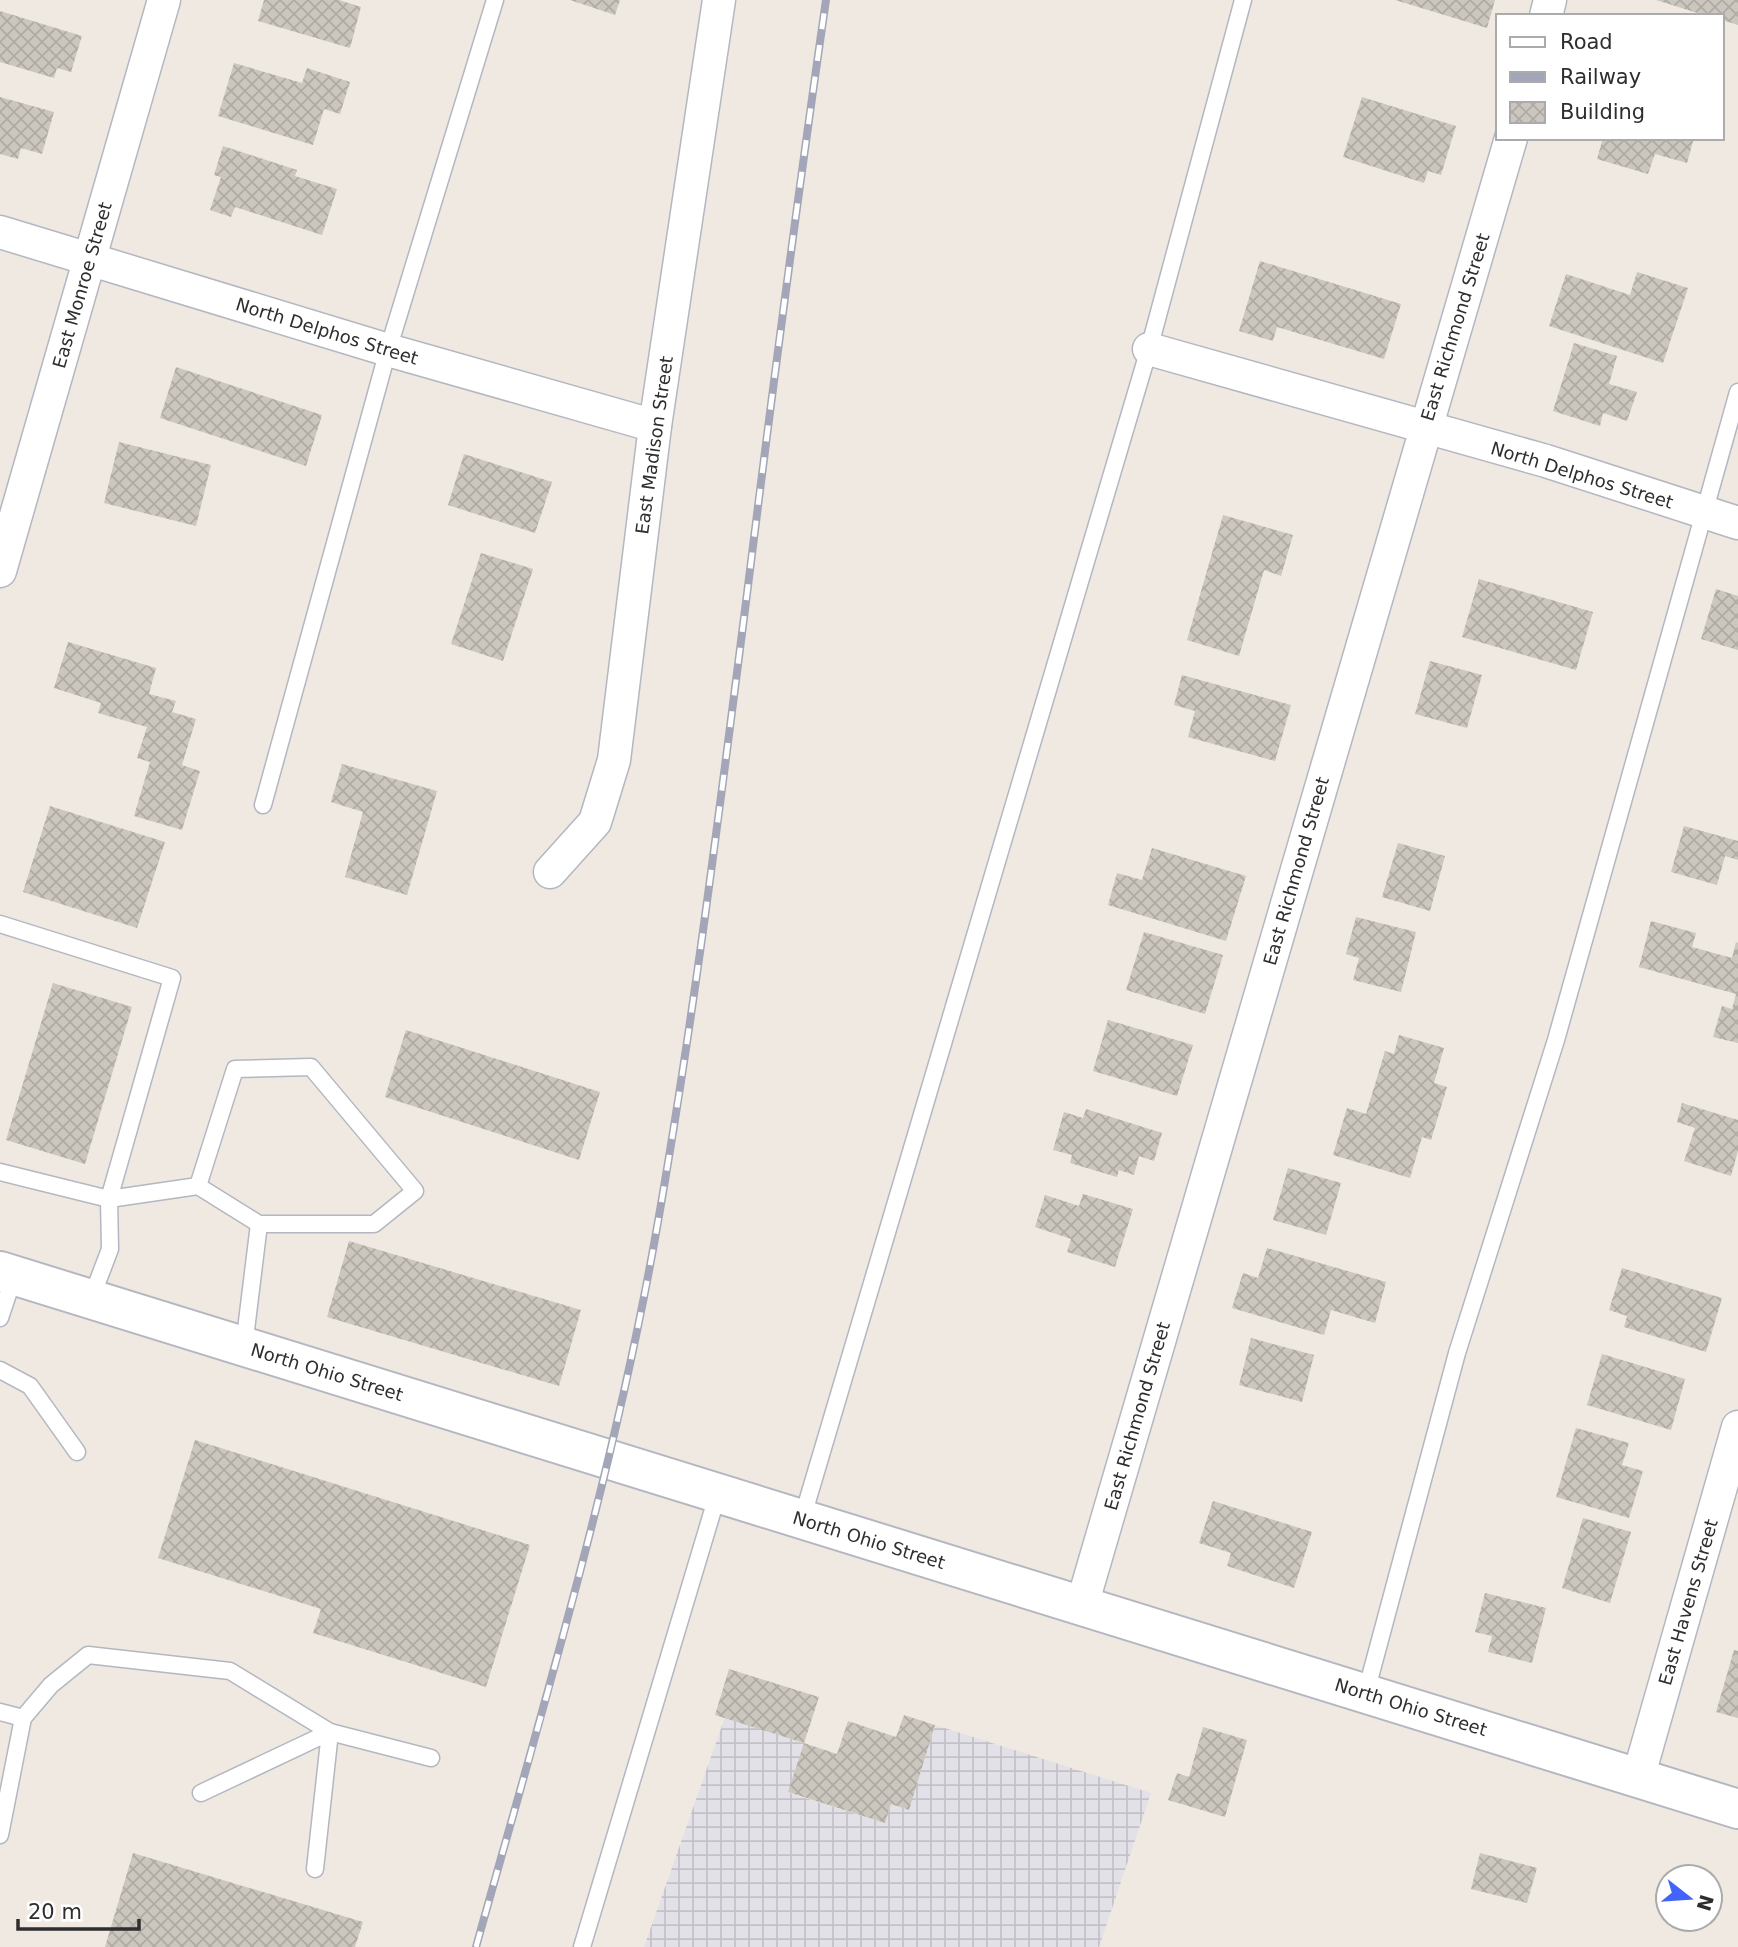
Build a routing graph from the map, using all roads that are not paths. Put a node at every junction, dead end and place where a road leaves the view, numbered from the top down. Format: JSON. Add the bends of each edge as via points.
{"nodes":[{"id":1,"x":164,"y":0,"type":"edge"},
{"id":2,"x":495,"y":0,"type":"edge"},
{"id":3,"x":719,"y":0,"type":"edge"},
{"id":4,"x":1243,"y":0,"type":"edge"},
{"id":5,"x":1510,"y":140,"type":"edge"},
{"id":6,"x":0,"y":232,"type":"edge"},
{"id":7,"x":89,"y":259,"type":"junction"},
{"id":8,"x":1149,"y":349,"type":"junction"},
{"id":9,"x":388,"y":350,"type":"junction"},
{"id":10,"x":1738,"y":392,"type":"edge"},
{"id":11,"x":655,"y":426,"type":"junction"},
{"id":12,"x":1425,"y":428,"type":"junction"},
{"id":13,"x":1703,"y":513,"type":"junction"},
{"id":14,"x":1738,"y":523,"type":"edge"},
{"id":15,"x":0,"y":570,"type":"edge"},
{"id":16,"x":263,"y":805,"type":"dead end"},
{"id":17,"x":550,"y":872,"type":"dead end"},
{"id":18,"x":1,"y":930,"type":"edge"},
{"id":19,"x":0,"y":1172,"type":"edge"},
{"id":20,"x":198,"y":1186,"type":"junction"},
{"id":21,"x":109,"y":1199,"type":"junction"},
{"id":22,"x":259,"y":1224,"type":"junction"},
{"id":23,"x":7,"y":1274,"type":"edge"},
{"id":24,"x":91,"y":1299,"type":"junction"},
{"id":25,"x":0,"y":1318,"type":"edge"},
{"id":26,"x":244,"y":1347,"type":"junction"},
{"id":27,"x":0,"y":1370,"type":"edge"},
{"id":28,"x":1738,"y":1427,"type":"edge"},
{"id":29,"x":78,"y":1452,"type":"dead end"},
{"id":30,"x":718,"y":1493,"type":"junction"},
{"id":31,"x":802,"y":1519,"type":"junction"},
{"id":32,"x":1082,"y":1605,"type":"junction"},
{"id":33,"x":1366,"y":1692,"type":"junction"},
{"id":34,"x":0,"y":1712,"type":"edge"},
{"id":35,"x":23,"y":1718,"type":"junction"},
{"id":36,"x":330,"y":1732,"type":"junction"},
{"id":37,"x":431,"y":1758,"type":"dead end"},
{"id":38,"x":1638,"y":1777,"type":"junction"},
{"id":39,"x":201,"y":1793,"type":"dead end"},
{"id":40,"x":1738,"y":1809,"type":"edge"},
{"id":41,"x":0,"y":1835,"type":"edge"},
{"id":42,"x":315,"y":1869,"type":"dead end"},
{"id":43,"x":582,"y":1947,"type":"edge"}],
"edges":[{"from":1,"to":7,"type":"street","name":"East Monroe Street"},
{"from":2,"to":9,"type":"lane"},
{"from":3,"to":11,"type":"street","name":"East Madison Street"},
{"from":4,"to":8,"type":"lane"},
{"from":5,"to":12,"type":"street","name":"East Richmond Street"},
{"from":6,"to":7,"type":"street","name":"North Delphos Street"},
{"from":7,"to":9,"type":"street","name":"North Delphos Street"},
{"from":7,"to":15,"type":"street","name":"East Monroe Street"},
{"from":8,"to":12,"type":"street","name":"North Delphos Street"},
{"from":8,"to":31,"type":"lane"},
{"from":9,"to":11,"type":"street","name":"North Delphos Street"},
{"from":9,"to":16,"type":"lane"},
{"from":10,"to":13,"type":"lane"},
{"from":11,"to":17,"type":"street","name":"East Madison Street","via":[[614,760],[595,822]]},
{"from":12,"to":13,"type":"street","name":"North Delphos Street","via":[[1546,461]]},
{"from":12,"to":32,"type":"street","name":"East Richmond Street"},
{"from":13,"to":14,"type":"street","name":"North Delphos Street"},
{"from":13,"to":33,"type":"lane","via":[[1556,1040],[1457,1353]]},
{"from":18,"to":21,"type":"lane","via":[[172,978]]},
{"from":19,"to":21,"type":"lane"},
{"from":20,"to":21,"type":"lane"},
{"from":20,"to":22,"type":"lane"},
{"from":20,"to":22,"type":"lane","via":[[235,1069],[311,1067],[415,1191],[374,1224]]},
{"from":21,"to":24,"type":"lane","via":[[110,1249]]},
{"from":22,"to":26,"type":"lane"},
{"from":23,"to":24,"type":"street","name":"North Ohio Street"},
{"from":23,"to":25,"type":"lane"},
{"from":24,"to":26,"type":"street","name":"North Ohio Street"},
{"from":26,"to":30,"type":"street","name":"North Ohio Street"},
{"from":27,"to":29,"type":"lane","via":[[30,1386]]},
{"from":28,"to":38,"type":"street","name":"East Havens Street"},
{"from":30,"to":31,"type":"street","name":"North Ohio Street"},
{"from":30,"to":43,"type":"lane"},
{"from":31,"to":32,"type":"street","name":"North Ohio Street"},
{"from":32,"to":33,"type":"street","name":"North Ohio Street"},
{"from":33,"to":38,"type":"street","name":"North Ohio Street"},
{"from":34,"to":35,"type":"lane"},
{"from":35,"to":36,"type":"lane","via":[[51,1685],[88,1655],[230,1671]]},
{"from":35,"to":41,"type":"lane"},
{"from":36,"to":37,"type":"lane"},
{"from":36,"to":39,"type":"lane"},
{"from":36,"to":42,"type":"lane"},
{"from":38,"to":40,"type":"street","name":"North Ohio Street"}]}
